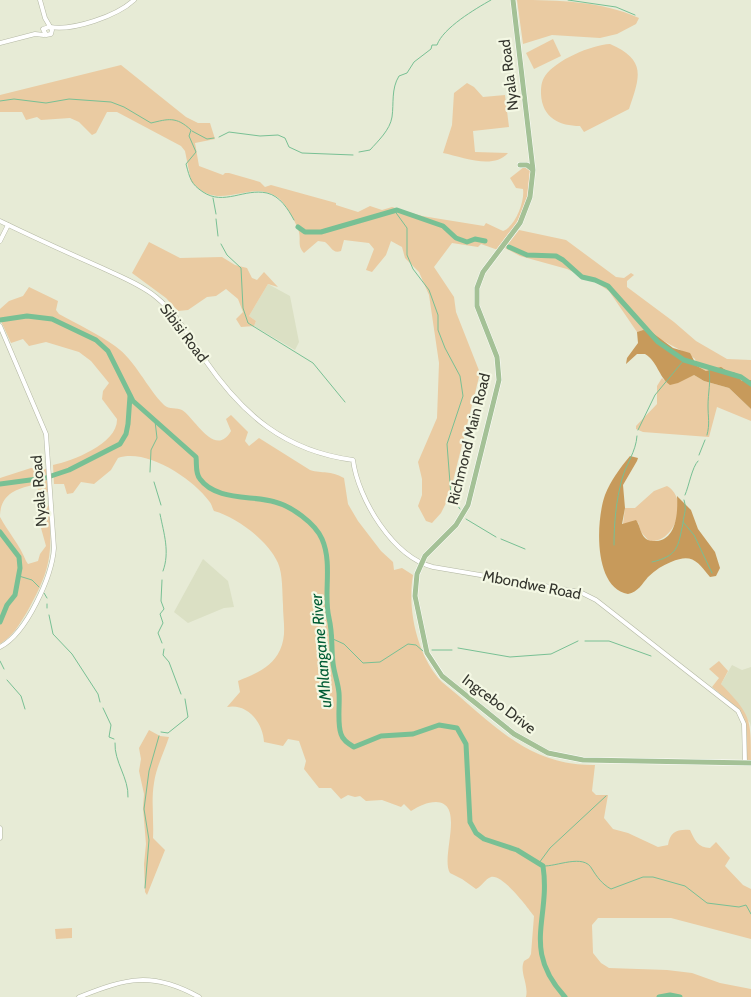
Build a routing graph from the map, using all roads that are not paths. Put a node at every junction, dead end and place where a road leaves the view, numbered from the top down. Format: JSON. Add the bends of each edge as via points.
{"nodes":[{"id":1,"x":40,"y":0,"type":"edge"},
{"id":2,"x":134,"y":0,"type":"edge"},
{"id":3,"x":513,"y":0,"type":"edge"},
{"id":4,"x":47,"y":27,"type":"junction"},
{"id":5,"x":60,"y":28,"type":"junction"},
{"id":6,"x":52,"y":33,"type":"junction"},
{"id":7,"x":35,"y":34,"type":"junction"},
{"id":8,"x":44,"y":34,"type":"junction"},
{"id":9,"x":0,"y":43,"type":"edge"},
{"id":10,"x":530,"y":147,"type":"joint"},
{"id":11,"x":520,"y":166,"type":"dead end"},
{"id":12,"x":533,"y":170,"type":"junction"},
{"id":13,"x":0,"y":221,"type":"edge"},
{"id":14,"x":8,"y":225,"type":"junction"},
{"id":15,"x":0,"y":241,"type":"edge"},
{"id":16,"x":0,"y":326,"type":"edge"},
{"id":17,"x":353,"y":460,"type":"joint"},
{"id":18,"x":421,"y":563,"type":"junction"},
{"id":19,"x":0,"y":647,"type":"edge"},
{"id":20,"x":748,"y":763,"type":"edge"},
{"id":21,"x":0,"y":828,"type":"edge"},
{"id":22,"x":0,"y":838,"type":"edge"},
{"id":23,"x":79,"y":997,"type":"edge"},
{"id":24,"x":199,"y":997,"type":"edge"}],
"edges":[{"from":1,"to":4,"type":"street"},
{"from":2,"to":5,"type":"street","via":[[109,16]]},
{"from":3,"to":10,"type":"main road","name":"Nyala Road"},
{"from":4,"to":5,"type":"street"},
{"from":4,"to":6,"type":"street"},
{"from":4,"to":7,"type":"street"},
{"from":4,"to":8,"type":"street"},
{"from":5,"to":6,"type":"street"},
{"from":6,"to":8,"type":"street"},
{"from":7,"to":8,"type":"street"},
{"from":7,"to":9,"type":"street"},
{"from":10,"to":12,"type":"main road","name":"Richmond Main Road"},
{"from":11,"to":12,"type":"main road","via":[[529,166]]},
{"from":12,"to":18,"type":"main road","name":"Richmond Main Road","via":[[530,197],[520,222],[483,272],[476,288],[477,306],[496,352],[499,373],[470,498],[456,526]]},
{"from":13,"to":14,"type":"street","name":"Sibisi Road"},
{"from":14,"to":15,"type":"street"},
{"from":14,"to":17,"type":"street","name":"Sibisi Road","via":[[153,295],[174,315],[220,382],[251,415],[274,432],[313,452]]},
{"from":16,"to":19,"type":"street","name":"Nyala Road","via":[[45,429],[54,548],[48,578],[19,630]]},
{"from":17,"to":18,"type":"street","name":"Mbondwe Road","via":[[372,512],[402,549]]},
{"from":18,"to":20,"type":"street","name":"Mbondwe Road","via":[[580,592],[593,598],[738,711],[745,729]]},
{"from":18,"to":20,"type":"main road","name":"Ingcebo Drive","via":[[415,596],[422,637],[430,660],[442,676],[522,740],[548,753],[575,759]]},
{"from":21,"to":22,"type":"street"},
{"from":23,"to":24,"type":"street","via":[[134,979],[170,983]]}]}
